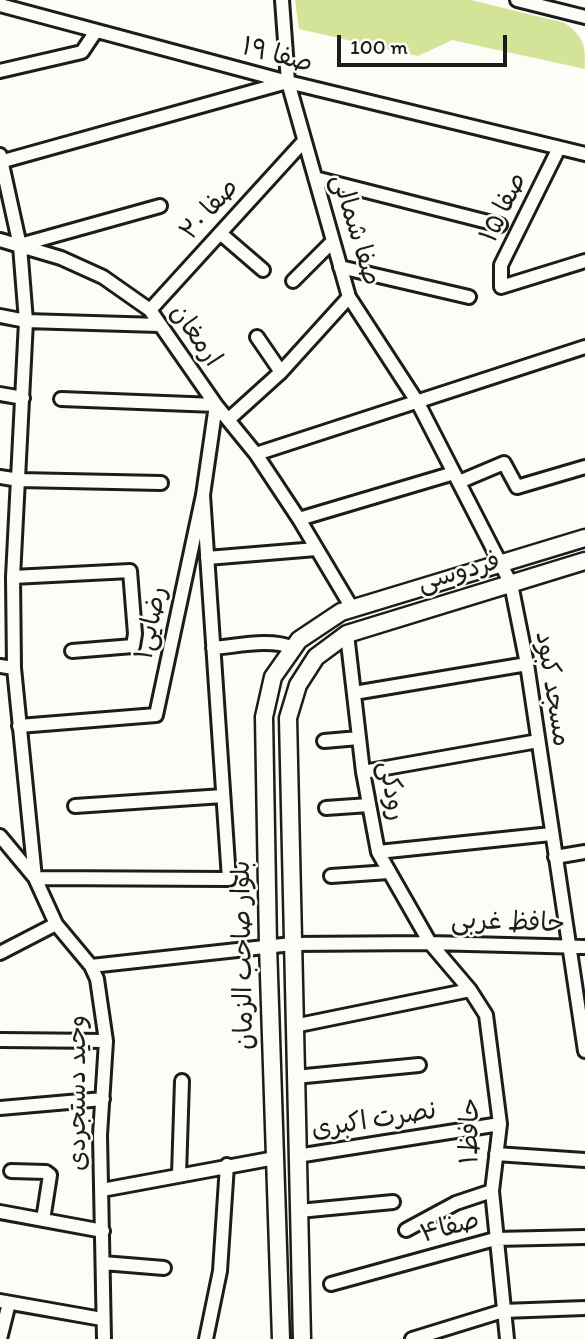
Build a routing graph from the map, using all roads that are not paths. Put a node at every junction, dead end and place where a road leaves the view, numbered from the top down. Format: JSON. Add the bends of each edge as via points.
{"nodes":[{"id":1,"x":282,"y":0,"type":"edge"},
{"id":2,"x":517,"y":0,"type":"edge"},
{"id":3,"x":0,"y":5,"type":"edge"},
{"id":4,"x":585,"y":17,"type":"edge"},
{"id":5,"x":96,"y":31,"type":"junction"},
{"id":6,"x":0,"y":71,"type":"edge"},
{"id":7,"x":288,"y":82,"type":"junction"},
{"id":8,"x":304,"y":141,"type":"junction"},
{"id":9,"x":559,"y":148,"type":"junction"},
{"id":10,"x":585,"y":154,"type":"edge"},
{"id":11,"x":1,"y":160,"type":"edge"},
{"id":12,"x":315,"y":178,"type":"junction"},
{"id":13,"x":160,"y":206,"type":"dead end"},
{"id":14,"x":500,"y":225,"type":"dead end"},
{"id":15,"x":220,"y":233,"type":"junction"},
{"id":16,"x":0,"y":240,"type":"edge"},
{"id":17,"x":333,"y":241,"type":"junction"},
{"id":18,"x":20,"y":246,"type":"junction"},
{"id":19,"x":585,"y":261,"type":"edge"},
{"id":20,"x":340,"y":267,"type":"junction"},
{"id":21,"x":263,"y":270,"type":"dead end"},
{"id":22,"x":293,"y":281,"type":"dead end"},
{"id":23,"x":349,"y":297,"type":"junction"},
{"id":24,"x":469,"y":297,"type":"dead end"},
{"id":25,"x":150,"y":310,"type":"junction"},
{"id":26,"x":0,"y":316,"type":"edge"},
{"id":27,"x":26,"y":321,"type":"junction"},
{"id":28,"x":159,"y":325,"type":"junction"},
{"id":29,"x":257,"y":337,"type":"dead end"},
{"id":30,"x":585,"y":347,"type":"edge"},
{"id":31,"x":281,"y":372,"type":"junction"},
{"id":32,"x":0,"y":394,"type":"edge"},
{"id":33,"x":23,"y":398,"type":"junction"},
{"id":34,"x":61,"y":399,"type":"dead end"},
{"id":35,"x":418,"y":403,"type":"junction"},
{"id":36,"x":216,"y":405,"type":"junction"},
{"id":37,"x":229,"y":419,"type":"junction"},
{"id":38,"x":256,"y":454,"type":"junction"},
{"id":39,"x":585,"y":467,"type":"edge"},
{"id":40,"x":0,"y":477,"type":"edge"},
{"id":41,"x":456,"y":478,"type":"junction"},
{"id":42,"x":19,"y":480,"type":"junction"},
{"id":43,"x":161,"y":483,"type":"dead end"},
{"id":44,"x":203,"y":495,"type":"junction"},
{"id":45,"x":299,"y":519,"type":"junction"},
{"id":46,"x":585,"y":538,"type":"edge"},
{"id":47,"x":316,"y":549,"type":"junction"},
{"id":48,"x":207,"y":558,"type":"junction"},
{"id":49,"x":585,"y":561,"type":"edge"},
{"id":50,"x":500,"y":564,"type":"junction"},
{"id":51,"x":9,"y":583,"type":"edge"},
{"id":52,"x":511,"y":584,"type":"junction"},
{"id":53,"x":352,"y":608,"type":"junction"},
{"id":54,"x":347,"y":634,"type":"junction"},
{"id":55,"x":213,"y":648,"type":"junction"},
{"id":56,"x":293,"y":649,"type":"junction"},
{"id":57,"x":72,"y":651,"type":"dead end"},
{"id":58,"x":527,"y":664,"type":"junction"},
{"id":59,"x":0,"y":666,"type":"edge"},
{"id":60,"x":14,"y":668,"type":"junction"},
{"id":61,"x":354,"y":693,"type":"junction"},
{"id":62,"x":19,"y":726,"type":"junction"},
{"id":63,"x":359,"y":738,"type":"junction"},
{"id":64,"x":324,"y":741,"type":"dead end"},
{"id":65,"x":538,"y":741,"type":"junction"},
{"id":66,"x":363,"y":772,"type":"junction"},
{"id":67,"x":223,"y":796,"type":"junction"},
{"id":68,"x":369,"y":805,"type":"junction"},
{"id":69,"x":75,"y":806,"type":"dead end"},
{"id":70,"x":326,"y":808,"type":"dead end"},
{"id":71,"x":551,"y":834,"type":"junction"},
{"id":72,"x":0,"y":836,"type":"edge"},
{"id":73,"x":378,"y":852,"type":"junction"},
{"id":74,"x":585,"y":852,"type":"edge"},
{"id":75,"x":555,"y":857,"type":"junction"},
{"id":76,"x":389,"y":872,"type":"junction"},
{"id":77,"x":331,"y":876,"type":"dead end"},
{"id":78,"x":35,"y":878,"type":"junction"},
{"id":79,"x":56,"y":924,"type":"junction"},
{"id":80,"x":430,"y":943,"type":"junction"},
{"id":81,"x":292,"y":944,"type":"junction"},
{"id":82,"x":268,"y":945,"type":"junction"},
{"id":83,"x":585,"y":947,"type":"edge"},
{"id":84,"x":570,"y":948,"type":"junction"},
{"id":85,"x":0,"y":953,"type":"edge"},
{"id":86,"x":90,"y":966,"type":"junction"},
{"id":87,"x":470,"y":990,"type":"junction"},
{"id":88,"x":294,"y":1026,"type":"junction"},
{"id":89,"x":0,"y":1040,"type":"edge"},
{"id":90,"x":106,"y":1041,"type":"junction"},
{"id":91,"x":584,"y":1044,"type":"edge"},
{"id":92,"x":419,"y":1065,"type":"dead end"},
{"id":93,"x":295,"y":1077,"type":"junction"},
{"id":94,"x":182,"y":1081,"type":"dead end"},
{"id":95,"x":103,"y":1099,"type":"junction"},
{"id":96,"x":0,"y":1108,"type":"edge"},
{"id":97,"x":500,"y":1125,"type":"junction"},
{"id":98,"x":496,"y":1154,"type":"junction"},
{"id":99,"x":297,"y":1156,"type":"junction"},
{"id":100,"x":275,"y":1158,"type":"junction"},
{"id":101,"x":585,"y":1160,"type":"edge"},
{"id":102,"x":227,"y":1165,"type":"junction"},
{"id":103,"x":11,"y":1171,"type":"dead end"},
{"id":104,"x":179,"y":1175,"type":"junction"},
{"id":105,"x":102,"y":1190,"type":"junction"},
{"id":106,"x":492,"y":1191,"type":"junction"},
{"id":107,"x":393,"y":1202,"type":"dead end"},
{"id":108,"x":299,"y":1211,"type":"junction"},
{"id":109,"x":0,"y":1212,"type":"edge"},
{"id":110,"x":43,"y":1220,"type":"junction"},
{"id":111,"x":406,"y":1230,"type":"dead end"},
{"id":112,"x":103,"y":1231,"type":"junction"},
{"id":113,"x":585,"y":1237,"type":"edge"},
{"id":114,"x":495,"y":1239,"type":"junction"},
{"id":115,"x":103,"y":1263,"type":"junction"},
{"id":116,"x":164,"y":1268,"type":"dead end"},
{"id":117,"x":331,"y":1284,"type":"dead end"},
{"id":118,"x":5,"y":1302,"type":"edge"},
{"id":119,"x":585,"y":1308,"type":"edge"},
{"id":120,"x":503,"y":1311,"type":"junction"},
{"id":121,"x":102,"y":1319,"type":"junction"},
{"id":122,"x":0,"y":1339,"type":"edge"},
{"id":123,"x":104,"y":1339,"type":"edge"},
{"id":124,"x":205,"y":1339,"type":"edge"},
{"id":125,"x":281,"y":1339,"type":"edge"},
{"id":126,"x":302,"y":1339,"type":"edge"},
{"id":127,"x":412,"y":1339,"type":"edge"},
{"id":128,"x":507,"y":1339,"type":"edge"}],
"edges":[{"from":1,"to":7,"type":"street","name":"صفا شمالی"},
{"from":2,"to":4,"type":"street"},
{"from":3,"to":5,"type":"street","name":"صفا ۱۹"},
{"from":5,"to":6,"type":"street","via":[[82,52]]},
{"from":5,"to":7,"type":"street","name":"صفا ۱۹"},
{"from":7,"to":8,"type":"street","name":"صفا شمالی"},
{"from":7,"to":9,"type":"street","name":"صفا ۱۹"},
{"from":7,"to":11,"type":"street"},
{"from":8,"to":12,"type":"street","name":"صفا شمالی"},
{"from":8,"to":15,"type":"street","name":"صفا ۲۰"},
{"from":9,"to":10,"type":"street","name":"صفا ۱۹"},
{"from":9,"to":19,"type":"street","name":"صفا ۱۵","via":[[501,265],[501,287]]},
{"from":11,"to":18,"type":"street"},
{"from":12,"to":14,"type":"street"},
{"from":12,"to":17,"type":"street","name":"صفا شمالی"},
{"from":13,"to":18,"type":"street"},
{"from":15,"to":21,"type":"street"},
{"from":15,"to":25,"type":"street","name":"صفا ۲۰"},
{"from":16,"to":18,"type":"street","name":"ارمغان"},
{"from":17,"to":20,"type":"street","name":"صفا شمالی"},
{"from":17,"to":22,"type":"street"},
{"from":18,"to":25,"type":"street","name":"ارمغان","via":[[103,277]]},
{"from":18,"to":27,"type":"street"},
{"from":20,"to":23,"type":"street","name":"صفا شمالی"},
{"from":20,"to":24,"type":"street"},
{"from":23,"to":31,"type":"street"},
{"from":23,"to":35,"type":"street","name":"صفا شمالی"},
{"from":25,"to":28,"type":"street","name":"ارمغان"},
{"from":26,"to":27,"type":"street"},
{"from":27,"to":28,"type":"street"},
{"from":27,"to":33,"type":"street"},
{"from":28,"to":36,"type":"street","name":"ارمغان"},
{"from":29,"to":31,"type":"street"},
{"from":30,"to":35,"type":"street"},
{"from":31,"to":37,"type":"street"},
{"from":32,"to":33,"type":"street"},
{"from":33,"to":42,"type":"street"},
{"from":34,"to":36,"type":"street"},
{"from":35,"to":38,"type":"street"},
{"from":35,"to":41,"type":"street","name":"صفا شمالی"},
{"from":36,"to":37,"type":"street","name":"ارمغان"},
{"from":36,"to":44,"type":"street","name":"رضایی۱"},
{"from":37,"to":38,"type":"street","name":"ارمغان"},
{"from":38,"to":45,"type":"street","name":"ارمغان"},
{"from":39,"to":41,"type":"street","via":[[517,487],[504,463]]},
{"from":40,"to":42,"type":"street"},
{"from":41,"to":45,"type":"street"},
{"from":41,"to":50,"type":"street","name":"صفا شمالی"},
{"from":42,"to":43,"type":"street"},
{"from":42,"to":51,"type":"street"},
{"from":44,"to":48,"type":"street"},
{"from":44,"to":62,"type":"street","name":"رضایی۱","via":[[156,715]]},
{"from":45,"to":47,"type":"street","name":"ارمغان"},
{"from":46,"to":50,"type":"main road","name":"فردوسی"},
{"from":47,"to":48,"type":"street"},
{"from":47,"to":53,"type":"street","name":"ارمغان"},
{"from":48,"to":55,"type":"street"},
{"from":49,"to":52,"type":"main road","name":"فردوسی"},
{"from":50,"to":52,"type":"street","name":"مسجد کبود"},
{"from":50,"to":53,"type":"main road","name":"فردوسی"},
{"from":51,"to":57,"type":"street","via":[[130,571],[133,646]]},
{"from":51,"to":60,"type":"street"},
{"from":52,"to":54,"type":"main road","name":"فردوسی"},
{"from":52,"to":58,"type":"street","name":"مسجد کبود"},
{"from":53,"to":56,"type":"main road","name":"بلوار صاحب الزمان","via":[[299,640]]},
{"from":54,"to":61,"type":"street","name":"رودکی"},
{"from":54,"to":81,"type":"main road","name":"بلوار صاحب الزمان","via":[[316,657],[298,685],[288,718]]},
{"from":55,"to":56,"type":"street","via":[[267,644]]},
{"from":55,"to":67,"type":"street"},
{"from":56,"to":82,"type":"main road","name":"بلوار صاحب الزمان","via":[[273,677],[264,717]]},
{"from":58,"to":61,"type":"street"},
{"from":58,"to":65,"type":"street","name":"مسجد کبود"},
{"from":59,"to":60,"type":"street"},
{"from":60,"to":62,"type":"street"},
{"from":61,"to":63,"type":"street","name":"رودکی"},
{"from":62,"to":78,"type":"street"},
{"from":63,"to":64,"type":"street"},
{"from":63,"to":66,"type":"street","name":"رودکی"},
{"from":65,"to":66,"type":"street"},
{"from":65,"to":71,"type":"street","name":"مسجد کبود"},
{"from":66,"to":68,"type":"street","name":"رودکی"},
{"from":67,"to":69,"type":"street"},
{"from":67,"to":78,"type":"street","via":[[229,878]]},
{"from":68,"to":70,"type":"street"},
{"from":68,"to":73,"type":"street","name":"رودکی"},
{"from":71,"to":73,"type":"street"},
{"from":71,"to":75,"type":"street","name":"مسجد کبود"},
{"from":72,"to":78,"type":"street","name":"وحید دستجردی"},
{"from":73,"to":76,"type":"street","name":"رودکی"},
{"from":74,"to":75,"type":"street"},
{"from":75,"to":84,"type":"street","name":"مسجد کبود"},
{"from":76,"to":77,"type":"street"},
{"from":76,"to":80,"type":"street","name":"رودکی"},
{"from":78,"to":79,"type":"street","name":"وحید دستجردی"},
{"from":79,"to":85,"type":"street"},
{"from":79,"to":86,"type":"street","name":"وحید دستجردی"},
{"from":80,"to":81,"type":"street","name":"حافظ غربی"},
{"from":80,"to":84,"type":"street","name":"حافظ غربی"},
{"from":80,"to":87,"type":"street","name":"حافظ۱"},
{"from":81,"to":82,"type":"street","name":"حافظ غربی"},
{"from":81,"to":88,"type":"main road","name":"بلوار صاحب الزمان"},
{"from":82,"to":86,"type":"street","name":"حافظ غربی"},
{"from":82,"to":100,"type":"main road","name":"بلوار صاحب الزمان"},
{"from":83,"to":84,"type":"street","name":"حافظ غربی"},
{"from":84,"to":91,"type":"street","name":"مسجد کبود"},
{"from":86,"to":90,"type":"street","name":"وحید دستجردی","via":[[97,979]]},
{"from":87,"to":88,"type":"street"},
{"from":87,"to":97,"type":"street","name":"حافظ۱","via":[[486,1015]]},
{"from":88,"to":93,"type":"main road","name":"بلوار صاحب الزمان"},
{"from":89,"to":90,"type":"street"},
{"from":90,"to":95,"type":"street","name":"وحید دستجردی"},
{"from":92,"to":93,"type":"street"},
{"from":93,"to":99,"type":"main road","name":"بلوار صاحب الزمان"},
{"from":94,"to":104,"type":"street"},
{"from":95,"to":96,"type":"street"},
{"from":95,"to":105,"type":"street","name":"وحید دستجردی"},
{"from":97,"to":98,"type":"street","name":"حافظ۱"},
{"from":97,"to":99,"type":"street","name":"نصرت اکبری"},
{"from":98,"to":101,"type":"street"},
{"from":98,"to":106,"type":"street","name":"حافظ۱"},
{"from":99,"to":108,"type":"main road","name":"بلوار صاحب الزمان"},
{"from":100,"to":102,"type":"street"},
{"from":100,"to":125,"type":"main road","name":"بلوار صاحب الزمان"},
{"from":102,"to":104,"type":"street"},
{"from":102,"to":124,"type":"street","via":[[220,1271]]},
{"from":103,"to":110,"type":"street","via":[[48,1173]]},
{"from":104,"to":105,"type":"street"},
{"from":105,"to":112,"type":"street","name":"وحید دستجردی"},
{"from":106,"to":111,"type":"street","via":[[456,1203]]},
{"from":106,"to":114,"type":"street","name":"حافظ۱"},
{"from":107,"to":108,"type":"street"},
{"from":108,"to":126,"type":"main road","name":"بلوار صاحب الزمان"},
{"from":109,"to":110,"type":"street"},
{"from":110,"to":112,"type":"street"},
{"from":112,"to":115,"type":"street","name":"وحید دستجردی"},
{"from":113,"to":114,"type":"street","name":"صفا۴"},
{"from":114,"to":117,"type":"street","name":"صفا۴"},
{"from":114,"to":120,"type":"street","name":"حافظ۱"},
{"from":115,"to":116,"type":"street"},
{"from":115,"to":121,"type":"street","name":"وحید دستجردی"},
{"from":118,"to":121,"type":"street"},
{"from":118,"to":122,"type":"street"},
{"from":119,"to":120,"type":"street"},
{"from":120,"to":127,"type":"street"},
{"from":120,"to":128,"type":"street","name":"حافظ۱"},
{"from":121,"to":123,"type":"street","name":"وحید دستجردی"}]}
